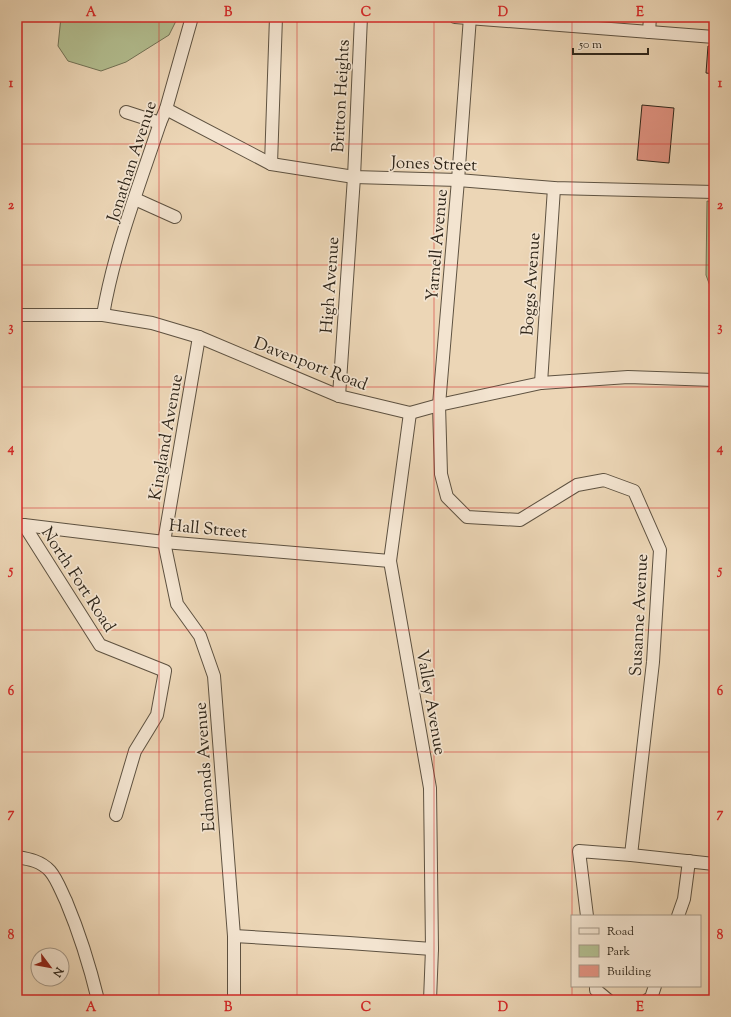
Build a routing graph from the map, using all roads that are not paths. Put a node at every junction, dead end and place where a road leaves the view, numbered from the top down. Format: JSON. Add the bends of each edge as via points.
{"nodes":[{"id":1,"x":192,"y":17,"type":"edge"},
{"id":2,"x":276,"y":17,"type":"edge"},
{"id":3,"x":361,"y":17,"type":"edge"},
{"id":4,"x":455,"y":17,"type":"edge"},
{"id":5,"x":650,"y":17,"type":"edge"},
{"id":6,"x":470,"y":18,"type":"edge"},
{"id":7,"x":649,"y":32,"type":"junction"},
{"id":8,"x":714,"y":37,"type":"edge"},
{"id":9,"x":166,"y":109,"type":"junction"},
{"id":10,"x":126,"y":112,"type":"dead end"},
{"id":11,"x":160,"y":123,"type":"junction"},
{"id":12,"x":270,"y":164,"type":"junction"},
{"id":13,"x":354,"y":177,"type":"junction"},
{"id":14,"x":458,"y":180,"type":"junction"},
{"id":15,"x":554,"y":188,"type":"junction"},
{"id":16,"x":714,"y":192,"type":"edge"},
{"id":17,"x":135,"y":199,"type":"junction"},
{"id":18,"x":175,"y":217,"type":"dead end"},
{"id":19,"x":17,"y":315,"type":"edge"},
{"id":20,"x":103,"y":315,"type":"junction"},
{"id":21,"x":199,"y":338,"type":"junction"},
{"id":22,"x":714,"y":380,"type":"edge"},
{"id":23,"x":541,"y":383,"type":"junction"},
{"id":24,"x":339,"y":396,"type":"junction"},
{"id":25,"x":439,"y":405,"type":"junction"},
{"id":26,"x":410,"y":413,"type":"junction"},
{"id":27,"x":24,"y":525,"type":"joint"},
{"id":28,"x":164,"y":542,"type":"junction"},
{"id":29,"x":390,"y":561,"type":"junction"},
{"id":30,"x":116,"y":815,"type":"dead end"},
{"id":31,"x":632,"y":855,"type":"junction"},
{"id":32,"x":17,"y":857,"type":"edge"},
{"id":33,"x":689,"y":861,"type":"junction"},
{"id":34,"x":714,"y":864,"type":"edge"},
{"id":35,"x":587,"y":915,"type":"edge"},
{"id":36,"x":678,"y":915,"type":"edge"},
{"id":37,"x":234,"y":936,"type":"junction"},
{"id":38,"x":432,"y":949,"type":"junction"},
{"id":39,"x":596,"y":987,"type":"edge"},
{"id":40,"x":655,"y":987,"type":"edge"},
{"id":41,"x":98,"y":1000,"type":"edge"},
{"id":42,"x":234,"y":1000,"type":"edge"},
{"id":43,"x":430,"y":1000,"type":"edge"},
{"id":44,"x":608,"y":1000,"type":"edge"},
{"id":45,"x":647,"y":1000,"type":"edge"}],
"edges":[{"from":1,"to":9,"type":"street","name":"Jonathan Avenue"},
{"from":2,"to":12,"type":"street"},
{"from":3,"to":13,"type":"street","name":"Britton Heights"},
{"from":4,"to":6,"type":"street"},
{"from":5,"to":7,"type":"street"},
{"from":6,"to":7,"type":"street"},
{"from":6,"to":14,"type":"street","name":"Yarnell Avenue"},
{"from":7,"to":8,"type":"street"},
{"from":9,"to":11,"type":"street","name":"Jonathan Avenue"},
{"from":9,"to":12,"type":"street","name":"Jones Street"},
{"from":10,"to":11,"type":"street"},
{"from":11,"to":17,"type":"street","name":"Jonathan Avenue"},
{"from":12,"to":13,"type":"street","name":"Jones Street"},
{"from":13,"to":14,"type":"street","name":"Jones Street"},
{"from":13,"to":24,"type":"street","name":"High Avenue"},
{"from":14,"to":15,"type":"street","name":"Jones Street"},
{"from":14,"to":25,"type":"street","name":"Yarnell Avenue"},
{"from":15,"to":16,"type":"street","name":"Jones Street"},
{"from":15,"to":23,"type":"street","name":"Boggs Avenue"},
{"from":17,"to":18,"type":"street"},
{"from":17,"to":20,"type":"street","name":"Jonathan Avenue","via":[[107,291]]},
{"from":19,"to":20,"type":"street","name":"Davenport Road"},
{"from":20,"to":21,"type":"street","name":"Davenport Road","via":[[152,323]]},
{"from":21,"to":24,"type":"street","name":"Davenport Road"},
{"from":21,"to":28,"type":"street","name":"Kingland Avenue"},
{"from":22,"to":23,"type":"street","name":"Davenport Road","via":[[628,377]]},
{"from":23,"to":25,"type":"street","name":"Davenport Road"},
{"from":24,"to":26,"type":"street","name":"Davenport Road"},
{"from":25,"to":26,"type":"street","name":"Davenport Road"},
{"from":25,"to":31,"type":"street","name":"Susanne Avenue","via":[[441,474],[447,497],[468,517],[520,520],[577,485],[604,480],[634,491],[660,550],[653,662]]},
{"from":26,"to":29,"type":"street","name":"Valley Avenue"},
{"from":27,"to":28,"type":"street","name":"Hall Street"},
{"from":27,"to":30,"type":"street","name":"North Fort Road","via":[[100,644],[165,671],[157,715],[135,751]]},
{"from":28,"to":29,"type":"street","name":"Hall Street"},
{"from":28,"to":37,"type":"street","name":"Edmonds Avenue","via":[[177,604],[200,636],[214,676]]},
{"from":29,"to":38,"type":"street","name":"Valley Avenue","via":[[430,788]]},
{"from":31,"to":33,"type":"street"},
{"from":31,"to":35,"type":"street","via":[[579,851]]},
{"from":32,"to":41,"type":"street","via":[[36,861],[50,871],[60,886]]},
{"from":33,"to":34,"type":"street"},
{"from":33,"to":36,"type":"street","via":[[684,899]]},
{"from":37,"to":38,"type":"street"},
{"from":37,"to":42,"type":"street","name":"Edmonds Avenue"},
{"from":38,"to":43,"type":"street","name":"Valley Avenue"},
{"from":39,"to":44,"type":"street","via":[[596,990]]},
{"from":40,"to":45,"type":"street","via":[[651,998]]}]}
